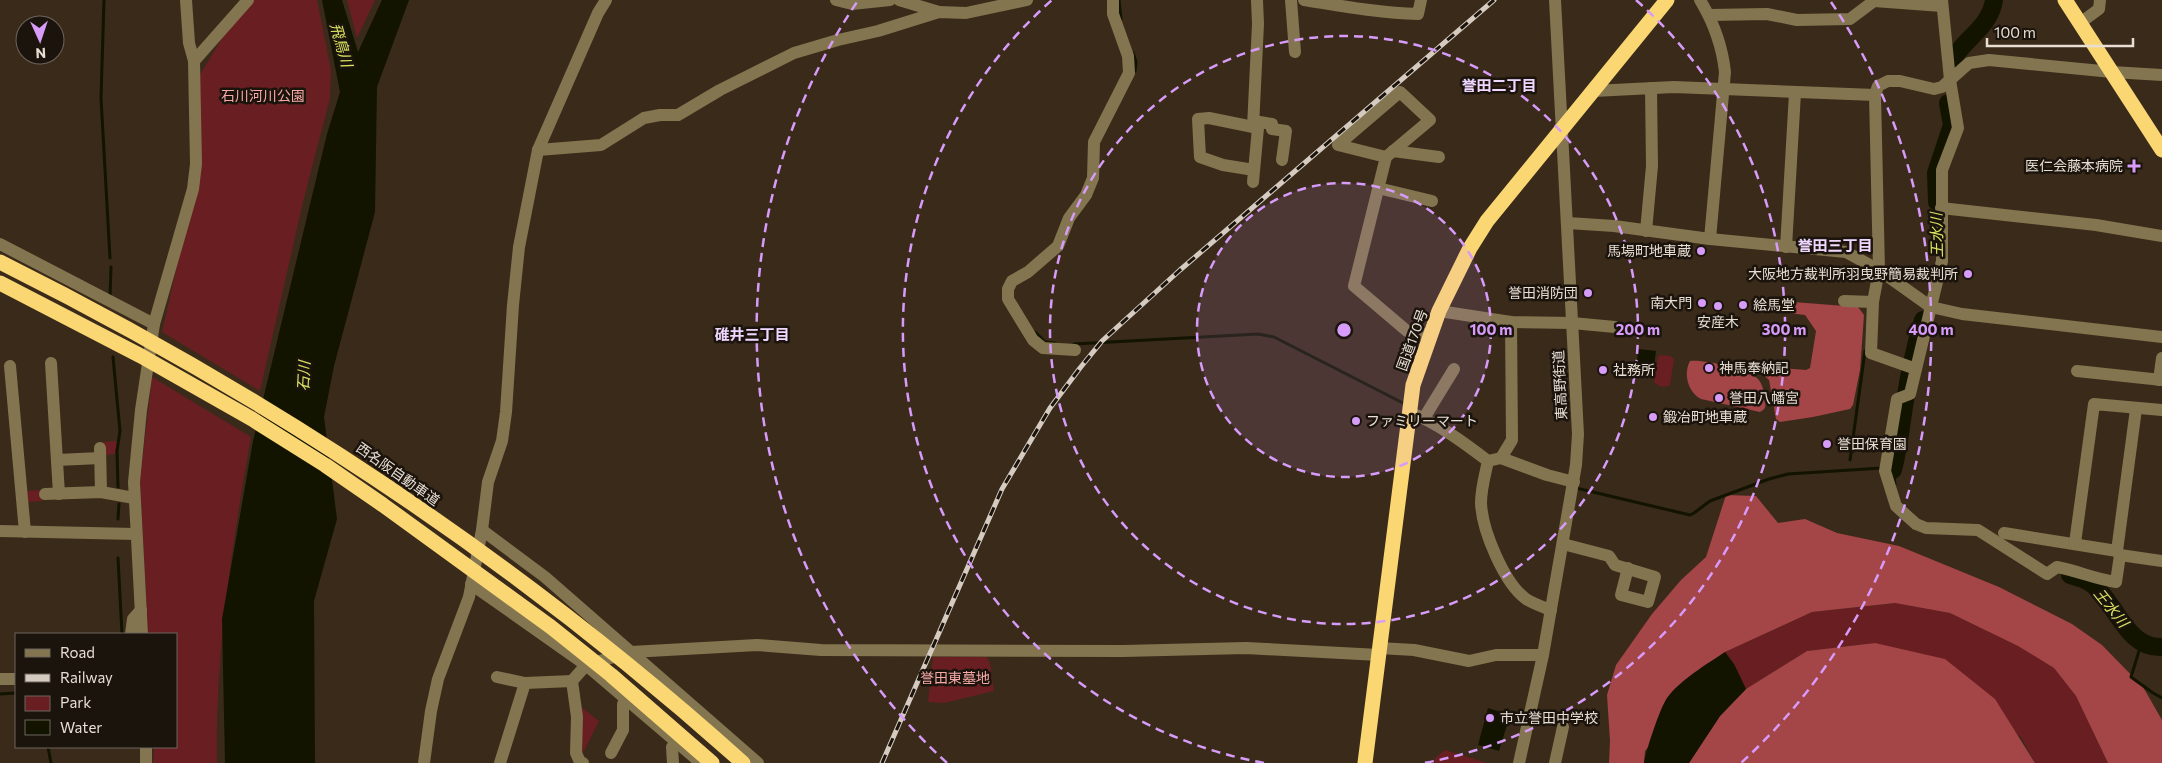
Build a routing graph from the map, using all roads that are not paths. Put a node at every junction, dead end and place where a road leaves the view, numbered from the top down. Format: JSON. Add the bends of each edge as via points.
{"nodes":[{"id":1,"x":186,"y":0,"type":"edge"},
{"id":2,"x":248,"y":0,"type":"edge"},
{"id":3,"x":606,"y":0,"type":"edge"},
{"id":4,"x":836,"y":0,"type":"edge"},
{"id":5,"x":890,"y":0,"type":"edge"},
{"id":6,"x":899,"y":0,"type":"edge"},
{"id":7,"x":1027,"y":0,"type":"edge"},
{"id":8,"x":1114,"y":0,"type":"edge"},
{"id":9,"x":1257,"y":0,"type":"edge"},
{"id":10,"x":1291,"y":0,"type":"edge"},
{"id":11,"x":1304,"y":0,"type":"edge"},
{"id":12,"x":1421,"y":0,"type":"edge"},
{"id":13,"x":1555,"y":0,"type":"edge"},
{"id":14,"x":1667,"y":0,"type":"edge"},
{"id":15,"x":1700,"y":0,"type":"edge"},
{"id":16,"x":2065,"y":0,"type":"edge"},
{"id":17,"x":2100,"y":0,"type":"edge"},
{"id":18,"x":1942,"y":3,"type":"edge"},
{"id":19,"x":939,"y":12,"type":"junction"},
{"id":20,"x":1709,"y":15,"type":"junction"},
{"id":21,"x":2080,"y":23,"type":"junction"},
{"id":22,"x":1295,"y":52,"type":"dead end"},
{"id":23,"x":194,"y":61,"type":"junction"},
{"id":24,"x":2112,"y":72,"type":"junction"},
{"id":25,"x":2162,"y":74,"type":"edge"},
{"id":26,"x":1950,"y":80,"type":"junction"},
{"id":27,"x":1650,"y":88,"type":"junction"},
{"id":28,"x":1724,"y":90,"type":"junction"},
{"id":29,"x":1593,"y":91,"type":"junction"},
{"id":30,"x":1795,"y":93,"type":"junction"},
{"id":31,"x":1874,"y":95,"type":"junction"},
{"id":32,"x":1253,"y":124,"type":"junction"},
{"id":33,"x":1562,"y":128,"type":"junction"},
{"id":34,"x":538,"y":150,"type":"junction"},
{"id":35,"x":2162,"y":150,"type":"edge"},
{"id":36,"x":1390,"y":154,"type":"junction"},
{"id":37,"x":1439,"y":157,"type":"dead end"},
{"id":38,"x":1282,"y":160,"type":"dead end"},
{"id":39,"x":1378,"y":188,"type":"junction"},
{"id":40,"x":1432,"y":201,"type":"dead end"},
{"id":41,"x":1941,"y":208,"type":"junction"},
{"id":42,"x":1568,"y":223,"type":"junction"},
{"id":43,"x":1646,"y":231,"type":"junction"},
{"id":44,"x":2162,"y":236,"type":"edge"},
{"id":45,"x":1710,"y":239,"type":"junction"},
{"id":46,"x":0,"y":244,"type":"edge"},
{"id":47,"x":1786,"y":247,"type":"junction"},
{"id":48,"x":0,"y":262,"type":"edge"},
{"id":49,"x":1879,"y":270,"type":"junction"},
{"id":50,"x":0,"y":282,"type":"edge"},
{"id":51,"x":1844,"y":301,"type":"dead end"},
{"id":52,"x":1873,"y":302,"type":"junction"},
{"id":53,"x":1929,"y":305,"type":"junction"},
{"id":54,"x":1439,"y":310,"type":"junction"},
{"id":55,"x":1512,"y":322,"type":"junction"},
{"id":56,"x":1572,"y":323,"type":"junction"},
{"id":57,"x":154,"y":324,"type":"junction"},
{"id":58,"x":1615,"y":327,"type":"dead end"},
{"id":59,"x":1430,"y":336,"type":"junction"},
{"id":60,"x":2162,"y":337,"type":"edge"},
{"id":61,"x":1075,"y":350,"type":"dead end"},
{"id":62,"x":2162,"y":358,"type":"edge"},
{"id":63,"x":51,"y":363,"type":"dead end"},
{"id":64,"x":10,"y":366,"type":"dead end"},
{"id":65,"x":1912,"y":368,"type":"junction"},
{"id":66,"x":1454,"y":369,"type":"dead end"},
{"id":67,"x":2077,"y":371,"type":"dead end"},
{"id":68,"x":2160,"y":380,"type":"edge"},
{"id":69,"x":2136,"y":409,"type":"junction"},
{"id":70,"x":2162,"y":410,"type":"edge"},
{"id":71,"x":1409,"y":412,"type":"junction"},
{"id":72,"x":1424,"y":418,"type":"junction"},
{"id":73,"x":1501,"y":458,"type":"junction"},
{"id":74,"x":57,"y":460,"type":"junction"},
{"id":75,"x":1488,"y":461,"type":"junction"},
{"id":76,"x":1574,"y":485,"type":"junction"},
{"id":77,"x":101,"y":492,"type":"junction"},
{"id":78,"x":44,"y":494,"type":"dead end"},
{"id":79,"x":60,"y":494,"type":"junction"},
{"id":80,"x":134,"y":498,"type":"junction"},
{"id":81,"x":482,"y":530,"type":"junction"},
{"id":82,"x":0,"y":531,"type":"edge"},
{"id":83,"x":24,"y":532,"type":"junction"},
{"id":84,"x":2004,"y":533,"type":"dead end"},
{"id":85,"x":135,"y":534,"type":"junction"},
{"id":86,"x":1563,"y":544,"type":"junction"},
{"id":87,"x":2075,"y":544,"type":"junction"},
{"id":88,"x":2118,"y":553,"type":"junction"},
{"id":89,"x":2162,"y":561,"type":"edge"},
{"id":90,"x":1628,"y":568,"type":"dead end"},
{"id":91,"x":471,"y":584,"type":"junction"},
{"id":92,"x":141,"y":610,"type":"junction"},
{"id":93,"x":1551,"y":610,"type":"junction"},
{"id":94,"x":131,"y":633,"type":"edge"},
{"id":95,"x":142,"y":633,"type":"edge"},
{"id":96,"x":1379,"y":651,"type":"junction"},
{"id":97,"x":630,"y":652,"type":"junction"},
{"id":98,"x":1543,"y":655,"type":"junction"},
{"id":99,"x":586,"y":665,"type":"junction"},
{"id":100,"x":497,"y":678,"type":"dead end"},
{"id":101,"x":0,"y":679,"type":"edge"},
{"id":102,"x":15,"y":679,"type":"edge"},
{"id":103,"x":572,"y":681,"type":"junction"},
{"id":104,"x":524,"y":683,"type":"junction"},
{"id":105,"x":626,"y":700,"type":"junction"},
{"id":106,"x":1563,"y":728,"type":"dead end"},
{"id":107,"x":676,"y":742,"type":"junction"},
{"id":108,"x":146,"y":748,"type":"edge"},
{"id":109,"x":611,"y":753,"type":"dead end"},
{"id":110,"x":146,"y":763,"type":"edge"},
{"id":111,"x":424,"y":763,"type":"edge"},
{"id":112,"x":500,"y":763,"type":"edge"},
{"id":113,"x":583,"y":763,"type":"edge"},
{"id":114,"x":673,"y":763,"type":"edge"},
{"id":115,"x":701,"y":763,"type":"edge"},
{"id":116,"x":712,"y":763,"type":"edge"},
{"id":117,"x":743,"y":763,"type":"edge"},
{"id":118,"x":758,"y":763,"type":"edge"},
{"id":119,"x":1365,"y":763,"type":"edge"},
{"id":120,"x":1519,"y":763,"type":"edge"},
{"id":121,"x":1555,"y":763,"type":"edge"}],
"edges":[{"from":1,"to":23,"type":"street","via":[[189,43]]},
{"from":2,"to":23,"type":"street"},
{"from":3,"to":34,"type":"street"},
{"from":4,"to":5,"type":"street","via":[[852,4]]},
{"from":6,"to":19,"type":"street"},
{"from":7,"to":19,"type":"street","via":[[966,14]]},
{"from":8,"to":61,"type":"street","via":[[1113,14],[1128,56],[1130,72],[1094,142],[1093,178],[1086,195],[1069,218],[1058,246],[1028,272],[1012,281],[1008,289],[1008,299],[1033,340],[1043,348]]},
{"from":9,"to":32,"type":"street"},
{"from":10,"to":22,"type":"street"},
{"from":11,"to":12,"type":"street","via":[[1380,13],[1418,14]]},
{"from":13,"to":33,"type":"street","name":"東高野街道"},
{"from":14,"to":29,"type":"highway","name":"国道170号"},
{"from":15,"to":20,"type":"street"},
{"from":16,"to":21,"type":"highway"},
{"from":17,"to":21,"type":"street","via":[[2099,10]]},
{"from":18,"to":20,"type":"street","via":[[1874,1],[1850,19],[1796,20],[1767,14]]},
{"from":18,"to":26,"type":"street"},
{"from":19,"to":34,"type":"street","via":[[794,53],[678,115],[644,118],[601,145]]},
{"from":20,"to":28,"type":"street","via":[[1722,49]]},
{"from":21,"to":24,"type":"highway"},
{"from":23,"to":57,"type":"street","via":[[196,164],[193,190]]},
{"from":24,"to":25,"type":"street"},
{"from":24,"to":26,"type":"street","via":[[1988,60],[1969,63]]},
{"from":24,"to":35,"type":"highway"},
{"from":26,"to":31,"type":"street","via":[[1934,89],[1888,81],[1878,86]]},
{"from":26,"to":41,"type":"street","via":[[1958,128],[1942,170]]},
{"from":27,"to":28,"type":"street"},
{"from":27,"to":29,"type":"street"},
{"from":27,"to":43,"type":"street","via":[[1652,166]]},
{"from":28,"to":30,"type":"street"},
{"from":28,"to":45,"type":"street"},
{"from":29,"to":33,"type":"highway","name":"国道170号"},
{"from":30,"to":31,"type":"street"},
{"from":30,"to":47,"type":"street"},
{"from":31,"to":49,"type":"street"},
{"from":32,"to":32,"type":"street","via":[[1198,119],[1200,157],[1253,176],[1258,128]]},
{"from":32,"to":38,"type":"street","via":[[1272,124],[1272,129],[1286,131]]},
{"from":33,"to":42,"type":"street","name":"東高野街道"},
{"from":33,"to":54,"type":"highway","name":"国道170号","via":[[1487,221]]},
{"from":34,"to":81,"type":"street","via":[[519,247],[502,442],[488,482]]},
{"from":36,"to":36,"type":"street","via":[[1338,146],[1400,92],[1430,120]]},
{"from":36,"to":37,"type":"street"},
{"from":36,"to":39,"type":"street"},
{"from":39,"to":40,"type":"street"},
{"from":39,"to":59,"type":"street","via":[[1354,286],[1406,331]]},
{"from":41,"to":44,"type":"street","via":[[2096,225]]},
{"from":41,"to":53,"type":"street","via":[[1942,261]]},
{"from":42,"to":43,"type":"street"},
{"from":42,"to":56,"type":"street","name":"東高野街道"},
{"from":43,"to":45,"type":"street"},
{"from":45,"to":47,"type":"street"},
{"from":46,"to":57,"type":"street"},
{"from":47,"to":49,"type":"street","via":[[1846,252]]},
{"from":48,"to":117,"type":"highway","name":"西名阪自動車道","via":[[140,334],[329,446],[561,612]]},
{"from":49,"to":52,"type":"street"},
{"from":49,"to":53,"type":"street"},
{"from":50,"to":116,"type":"highway","via":[[141,356],[326,465],[551,627]]},
{"from":51,"to":52,"type":"street"},
{"from":52,"to":65,"type":"street","via":[[1870,354]]},
{"from":53,"to":60,"type":"street","via":[[1962,314]]},
{"from":53,"to":65,"type":"street"},
{"from":54,"to":55,"type":"street"},
{"from":54,"to":59,"type":"highway","name":"国道170号"},
{"from":55,"to":56,"type":"street"},
{"from":55,"to":73,"type":"street","via":[[1512,440]]},
{"from":56,"to":58,"type":"street"},
{"from":56,"to":76,"type":"street","name":"東高野街道","via":[[1578,434]]},
{"from":57,"to":80,"type":"street","via":[[141,410]]},
{"from":59,"to":71,"type":"highway","name":"国道170号","via":[[1413,385]]},
{"from":62,"to":68,"type":"street"},
{"from":63,"to":74,"type":"street"},
{"from":64,"to":83,"type":"street"},
{"from":65,"to":88,"type":"street","via":[[1910,394],[1898,399],[1885,471],[1896,506],[1916,524],[1926,528],[1978,530],[2047,574],[2058,567],[2078,571],[2094,579],[2116,582]]},
{"from":66,"to":72,"type":"street"},
{"from":67,"to":68,"type":"street"},
{"from":69,"to":70,"type":"street"},
{"from":69,"to":87,"type":"street","via":[[2094,404]]},
{"from":69,"to":88,"type":"street"},
{"from":71,"to":72,"type":"street"},
{"from":71,"to":96,"type":"highway","name":"国道170号"},
{"from":72,"to":75,"type":"street","via":[[1450,432]]},
{"from":73,"to":75,"type":"street"},
{"from":73,"to":76,"type":"street"},
{"from":74,"to":77,"type":"street","via":[[100,453]]},
{"from":74,"to":79,"type":"street"},
{"from":75,"to":93,"type":"street","via":[[1481,505],[1502,570],[1525,598]]},
{"from":76,"to":86,"type":"street","name":"東高野街道"},
{"from":77,"to":79,"type":"street"},
{"from":77,"to":80,"type":"street"},
{"from":78,"to":79,"type":"street"},
{"from":80,"to":85,"type":"street"},
{"from":81,"to":91,"type":"street"},
{"from":81,"to":97,"type":"street","via":[[545,577]]},
{"from":82,"to":83,"type":"street"},
{"from":83,"to":85,"type":"street"},
{"from":84,"to":87,"type":"street"},
{"from":85,"to":92,"type":"street"},
{"from":86,"to":90,"type":"street","via":[[1609,556],[1615,565]]},
{"from":86,"to":93,"type":"street","name":"東高野街道"},
{"from":87,"to":88,"type":"street"},
{"from":88,"to":89,"type":"street"},
{"from":91,"to":99,"type":"street"},
{"from":91,"to":111,"type":"street","via":[[438,679]]},
{"from":92,"to":94,"type":"street","via":[[133,619]]},
{"from":92,"to":95,"type":"street"},
{"from":93,"to":98,"type":"street","name":"東高野街道"},
{"from":96,"to":97,"type":"street","via":[[1246,648],[840,650],[757,645]]},
{"from":96,"to":98,"type":"street","via":[[1414,650],[1468,661],[1496,655]]},
{"from":96,"to":119,"type":"highway","name":"国道170号"},
{"from":97,"to":99,"type":"street"},
{"from":97,"to":118,"type":"street"},
{"from":98,"to":120,"type":"street","name":"東高野街道"},
{"from":99,"to":103,"type":"street"},
{"from":99,"to":105,"type":"street"},
{"from":100,"to":104,"type":"street"},
{"from":101,"to":102,"type":"street"},
{"from":103,"to":104,"type":"street"},
{"from":103,"to":113,"type":"street","via":[[577,718],[576,753]]},
{"from":104,"to":112,"type":"street"},
{"from":105,"to":107,"type":"street"},
{"from":105,"to":109,"type":"street","via":[[623,704],[623,730]]},
{"from":106,"to":121,"type":"street"},
{"from":107,"to":114,"type":"street","via":[[672,747]]},
{"from":107,"to":115,"type":"street"},
{"from":108,"to":110,"type":"street"}]}
